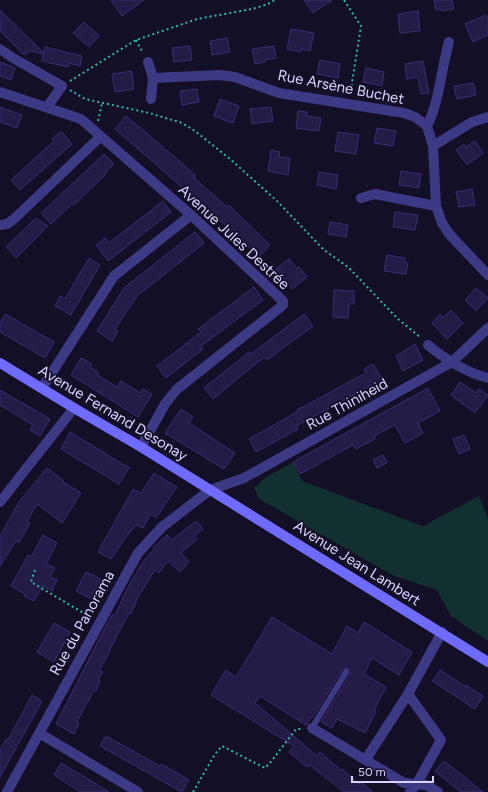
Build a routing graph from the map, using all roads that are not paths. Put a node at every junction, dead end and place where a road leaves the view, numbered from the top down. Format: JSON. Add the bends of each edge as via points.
{"nodes":[{"id":1,"x":449,"y":42,"type":"dead end"},
{"id":2,"x":0,"y":48,"type":"edge"},
{"id":3,"x":148,"y":62,"type":"road end"},
{"id":4,"x":153,"y":78,"type":"junction"},
{"id":5,"x":0,"y":92,"type":"edge"},
{"id":6,"x":151,"y":99,"type":"dead end"},
{"id":7,"x":47,"y":107,"type":"junction"},
{"id":8,"x":488,"y":117,"type":"edge"},
{"id":9,"x":427,"y":126,"type":"junction"},
{"id":10,"x":100,"y":137,"type":"junction"},
{"id":11,"x":433,"y":146,"type":"junction"},
{"id":12,"x":361,"y":198,"type":"dead end"},
{"id":13,"x":436,"y":206,"type":"junction"},
{"id":14,"x":191,"y":215,"type":"junction"},
{"id":15,"x":0,"y":225,"type":"edge"},
{"id":16,"x":488,"y":275,"type":"edge"},
{"id":17,"x":488,"y":328,"type":"edge"},
{"id":18,"x":428,"y":345,"type":"road end"},
{"id":19,"x":452,"y":362,"type":"junction"},
{"id":20,"x":0,"y":363,"type":"edge"},
{"id":21,"x":488,"y":378,"type":"edge"},
{"id":22,"x":42,"y":388,"type":"junction"},
{"id":23,"x":74,"y":408,"type":"junction"},
{"id":24,"x":141,"y":447,"type":"junction"},
{"id":25,"x":210,"y":490,"type":"junction"},
{"id":26,"x":0,"y":502,"type":"edge"},
{"id":27,"x":442,"y":632,"type":"junction"},
{"id":28,"x":488,"y":662,"type":"edge"},
{"id":29,"x":346,"y":672,"type":"dead end"},
{"id":30,"x":408,"y":694,"type":"junction"},
{"id":31,"x":312,"y":728,"type":"joint"},
{"id":32,"x":39,"y":734,"type":"junction"},
{"id":33,"x":366,"y":759,"type":"junction"},
{"id":34,"x":413,"y":789,"type":"edge"},
{"id":35,"x":7,"y":792,"type":"edge"},
{"id":36,"x":138,"y":792,"type":"edge"},
{"id":37,"x":438,"y":792,"type":"edge"}],
"edges":[{"from":1,"to":9,"type":"street","via":[[433,114]]},
{"from":2,"to":7,"type":"street","via":[[62,86]]},
{"from":3,"to":4,"type":"street"},
{"from":4,"to":6,"type":"street"},
{"from":4,"to":9,"type":"street","name":"Rue Arsène Buchet","via":[[219,75],[235,77],[279,93],[404,113]]},
{"from":5,"to":7,"type":"street","name":"Avenue Jules Destrée"},
{"from":7,"to":10,"type":"street","name":"Avenue Jules Destrée","via":[[81,119]]},
{"from":8,"to":11,"type":"street","via":[[472,122]]},
{"from":9,"to":11,"type":"street"},
{"from":10,"to":14,"type":"street","name":"Avenue Jules Destrée"},
{"from":10,"to":15,"type":"street","via":[[14,219]]},
{"from":11,"to":13,"type":"street"},
{"from":12,"to":13,"type":"street","via":[[375,194]]},
{"from":13,"to":16,"type":"street","via":[[450,236]]},
{"from":14,"to":22,"type":"street","via":[[114,276]]},
{"from":14,"to":24,"type":"street","name":"Avenue Jules Destrée","via":[[283,301],[283,305],[176,390],[165,404]]},
{"from":17,"to":19,"type":"street","name":"Rue Thiniheid"},
{"from":18,"to":19,"type":"street"},
{"from":19,"to":21,"type":"street","via":[[471,373]]},
{"from":19,"to":25,"type":"street","name":"Rue Thiniheid","via":[[244,478]]},
{"from":20,"to":22,"type":"main road","name":"Avenue Fernand Desonay"},
{"from":22,"to":23,"type":"main road","name":"Avenue Fernand Desonay"},
{"from":23,"to":24,"type":"main road","name":"Avenue Fernand Desonay"},
{"from":23,"to":26,"type":"street"},
{"from":24,"to":25,"type":"main road","name":"Avenue Fernand Desonay"},
{"from":25,"to":27,"type":"main road","name":"Avenue Jean Lambert"},
{"from":25,"to":32,"type":"street","name":"Rue du Panorama","via":[[162,527],[138,554]]},
{"from":27,"to":28,"type":"main road","name":"Avenue Jean Lambert"},
{"from":27,"to":30,"type":"street"},
{"from":29,"to":31,"type":"lane"},
{"from":30,"to":33,"type":"street"},
{"from":30,"to":34,"type":"street","via":[[441,740]]},
{"from":31,"to":33,"type":"street"},
{"from":32,"to":35,"type":"street","name":"Rue du Panorama"},
{"from":32,"to":36,"type":"street"},
{"from":33,"to":34,"type":"street"},
{"from":34,"to":37,"type":"street","via":[[426,785]]}]}
